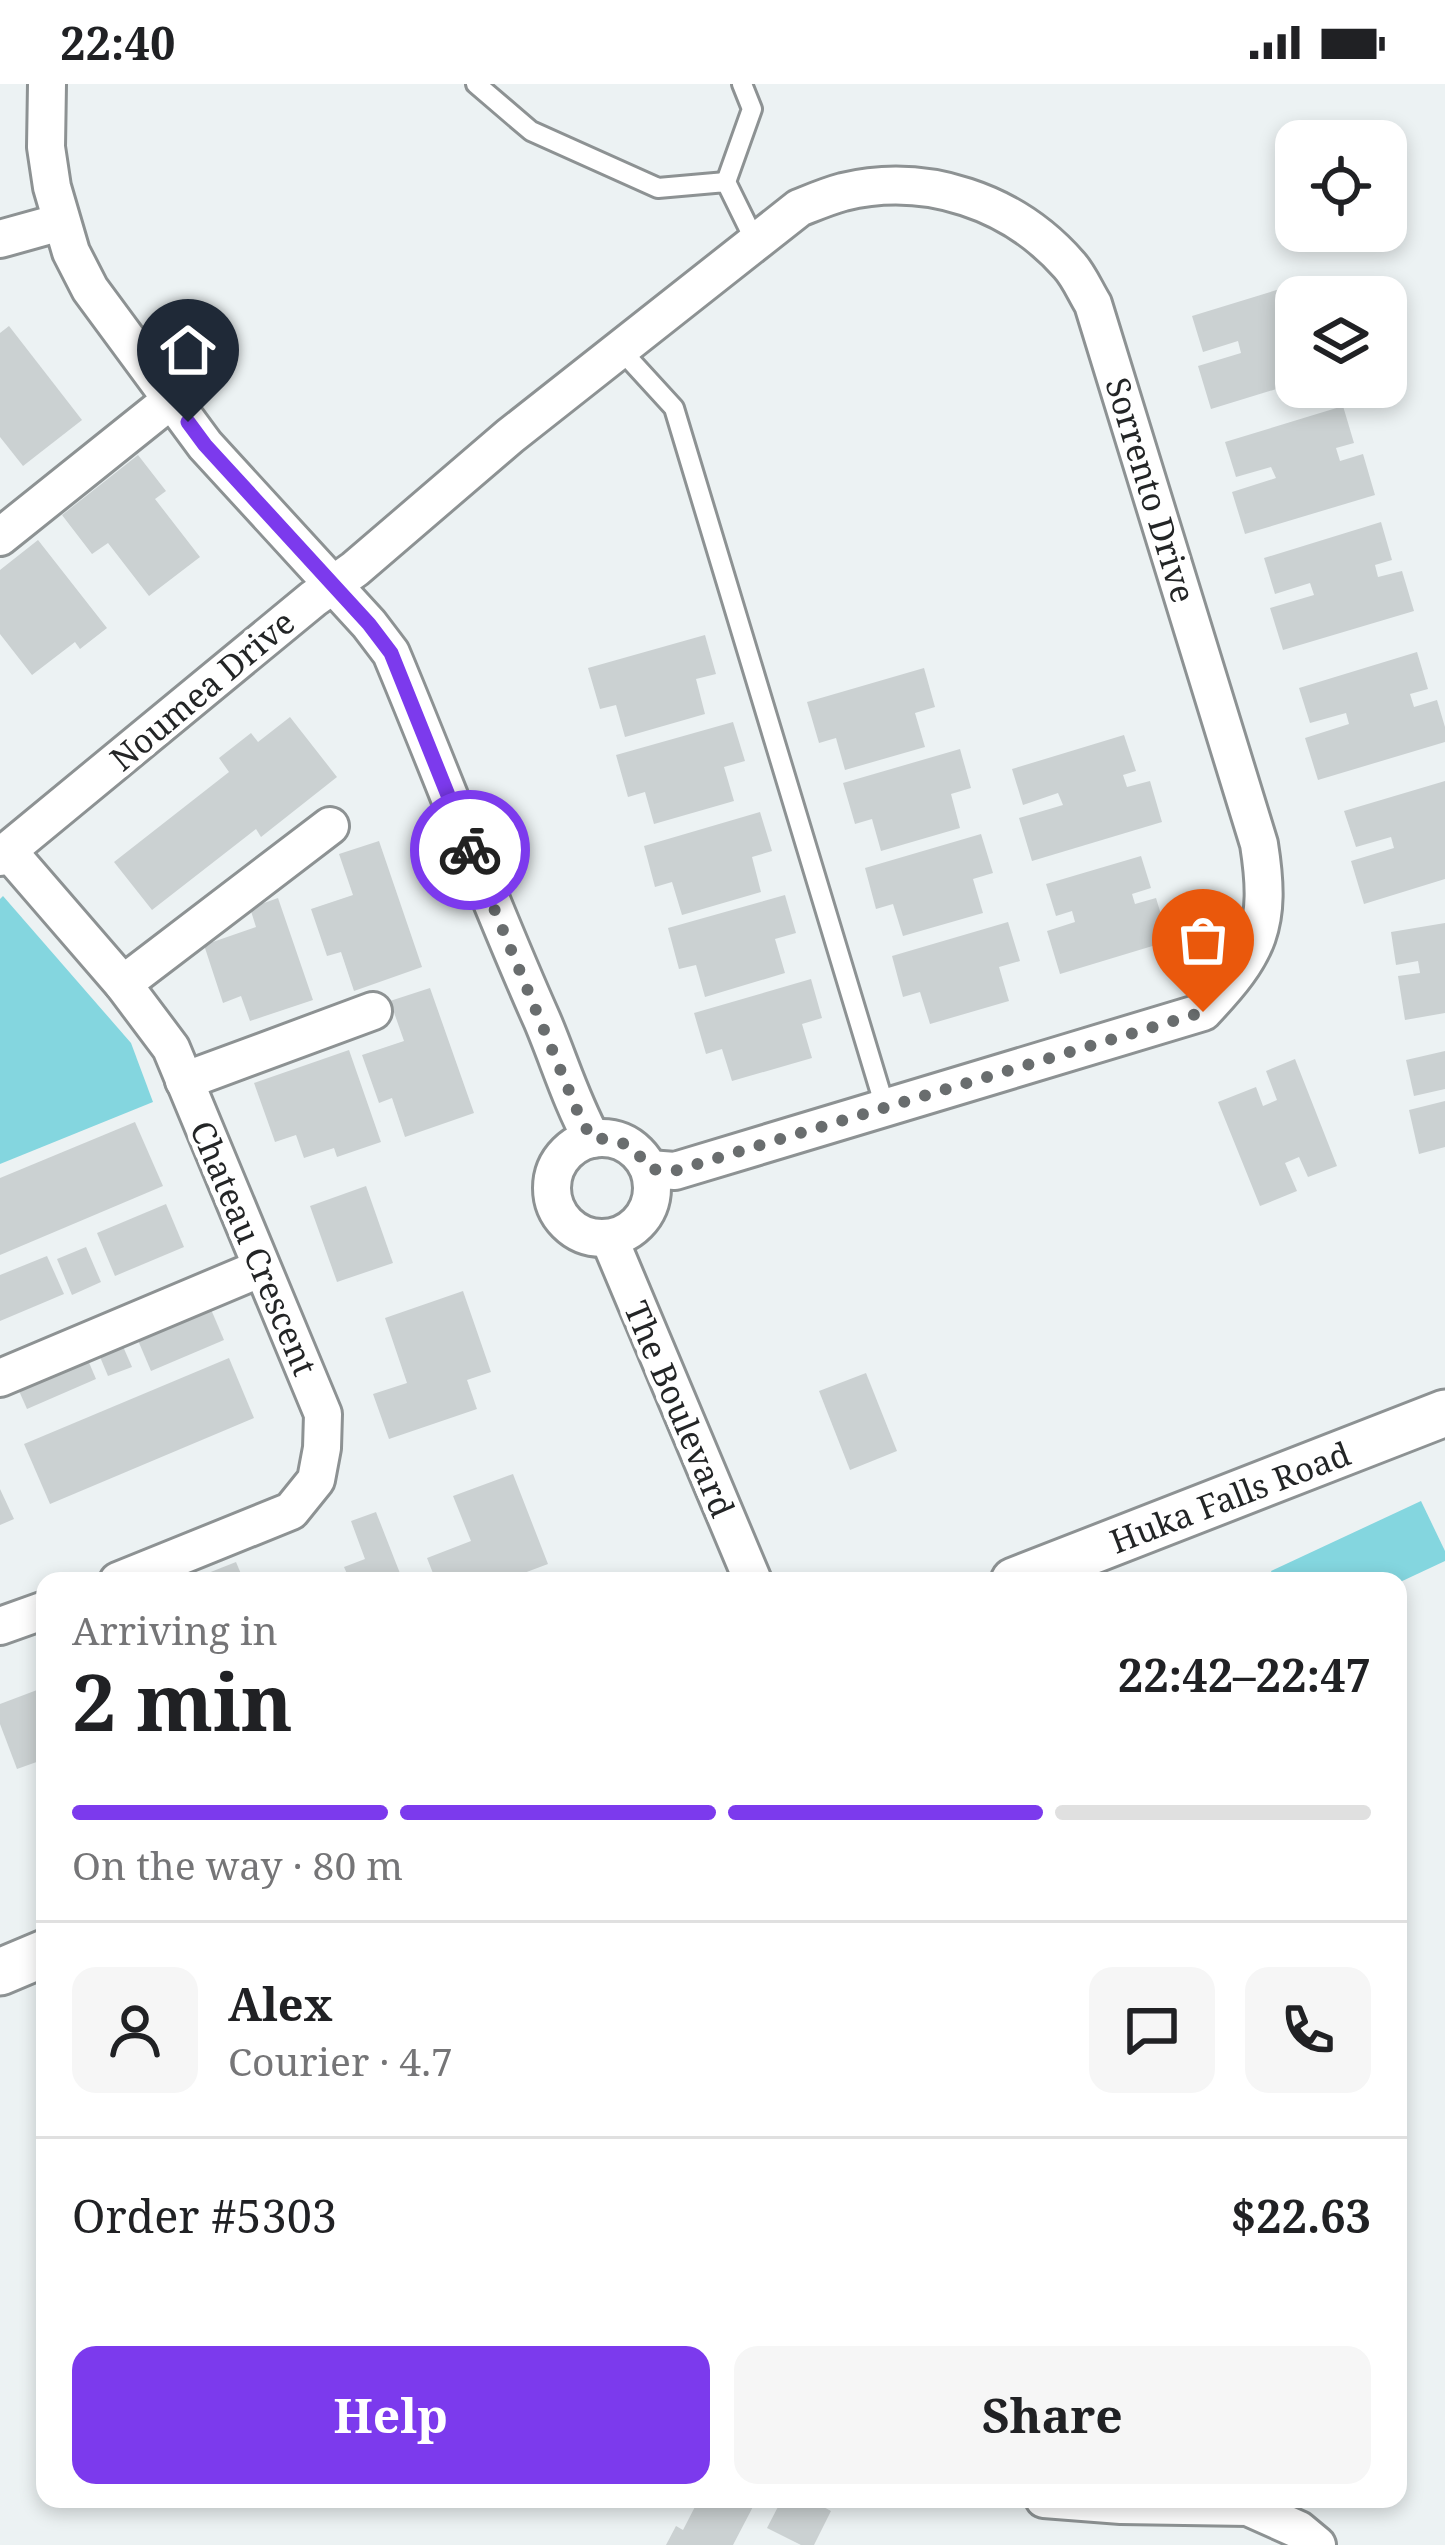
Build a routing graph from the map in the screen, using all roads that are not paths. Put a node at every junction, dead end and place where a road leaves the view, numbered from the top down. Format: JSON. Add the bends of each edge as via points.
{"nodes":[{"id":1,"x":47,"y":84,"type":"edge"},
{"id":2,"x":476,"y":84,"type":"edge"},
{"id":3,"x":742,"y":84,"type":"edge"},
{"id":4,"x":726,"y":182,"type":"junction"},
{"id":5,"x":61,"y":222,"type":"junction"},
{"id":6,"x":0,"y":238,"type":"edge"},
{"id":7,"x":755,"y":241,"type":"junction"},
{"id":8,"x":620,"y":349,"type":"junction"},
{"id":9,"x":172,"y":400,"type":"junction"},
{"id":10,"x":0,"y":537,"type":"edge"},
{"id":11,"x":334,"y":584,"type":"junction"},
{"id":12,"x":330,"y":826,"type":"dead end"},
{"id":13,"x":4,"y":854,"type":"edge"},
{"id":14,"x":123,"y":984,"type":"junction"},
{"id":15,"x":373,"y":1012,"type":"dead end"},
{"id":16,"x":184,"y":1081,"type":"junction"},
{"id":17,"x":885,"y":1107,"type":"junction"},
{"id":18,"x":592,"y":1139,"type":"junction"},
{"id":19,"x":649,"y":1169,"type":"junction"},
{"id":20,"x":609,"y":1238,"type":"junction"},
{"id":21,"x":261,"y":1268,"type":"junction"},
{"id":22,"x":0,"y":1378,"type":"edge"},
{"id":23,"x":1445,"y":1413,"type":"edge"},
{"id":24,"x":140,"y":1572,"type":"edge"},
{"id":25,"x":749,"y":1572,"type":"edge"},
{"id":26,"x":1037,"y":1572,"type":"edge"},
{"id":27,"x":36,"y":1613,"type":"edge"},
{"id":28,"x":0,"y":1627,"type":"edge"},
{"id":29,"x":36,"y":1957,"type":"edge"},
{"id":30,"x":0,"y":1972,"type":"edge"},
{"id":31,"x":1250,"y":2508,"type":"edge"},
{"id":32,"x":1317,"y":2545,"type":"edge"}],
"edges":[{"from":1,"to":5,"type":"street","via":[[46,146]]},
{"from":2,"to":4,"type":"lane","via":[[531,131],[658,188]]},
{"from":3,"to":4,"type":"lane","via":[[752,109]]},
{"from":4,"to":7,"type":"lane"},
{"from":5,"to":6,"type":"street"},
{"from":5,"to":9,"type":"street","via":[[90,289]]},
{"from":7,"to":8,"type":"street","name":"Sorrento Drive"},
{"from":7,"to":17,"type":"street","name":"Sorrento Drive","via":[[800,208],[844,192],[932,188],[973,197],[1014,220],[1072,268],[1106,343],[1266,886],[1259,938],[1203,1012]]},
{"from":8,"to":11,"type":"street","name":"Sorrento Drive"},
{"from":8,"to":17,"type":"lane","via":[[674,408]]},
{"from":9,"to":10,"type":"street"},
{"from":9,"to":11,"type":"street"},
{"from":11,"to":13,"type":"street","name":"Noumea Drive"},
{"from":11,"to":18,"type":"street","via":[[391,653]]},
{"from":12,"to":14,"type":"street"},
{"from":13,"to":14,"type":"street","name":"Chateau Crescent"},
{"from":14,"to":16,"type":"street","name":"Chateau Crescent","via":[[172,1048]]},
{"from":15,"to":16,"type":"street"},
{"from":16,"to":21,"type":"street","name":"Chateau Crescent"},
{"from":17,"to":19,"type":"street","name":"Sorrento Drive","via":[[674,1171]]},
{"from":18,"to":19,"type":"street","via":[[626,1143]]},
{"from":18,"to":20,"type":"street","via":[[563,1156],[551,1187],[562,1219]]},
{"from":19,"to":20,"type":"street","via":[[649,1206],[640,1221]]},
{"from":20,"to":25,"type":"street","name":"The Boulevard"},
{"from":21,"to":22,"type":"street"},
{"from":21,"to":24,"type":"street","name":"Chateau Crescent","via":[[323,1414],[316,1480],[290,1511]]},
{"from":23,"to":26,"type":"street","name":"Huka Falls Road"},
{"from":27,"to":28,"type":"street"},
{"from":29,"to":30,"type":"street"},
{"from":31,"to":32,"type":"street"}]}
